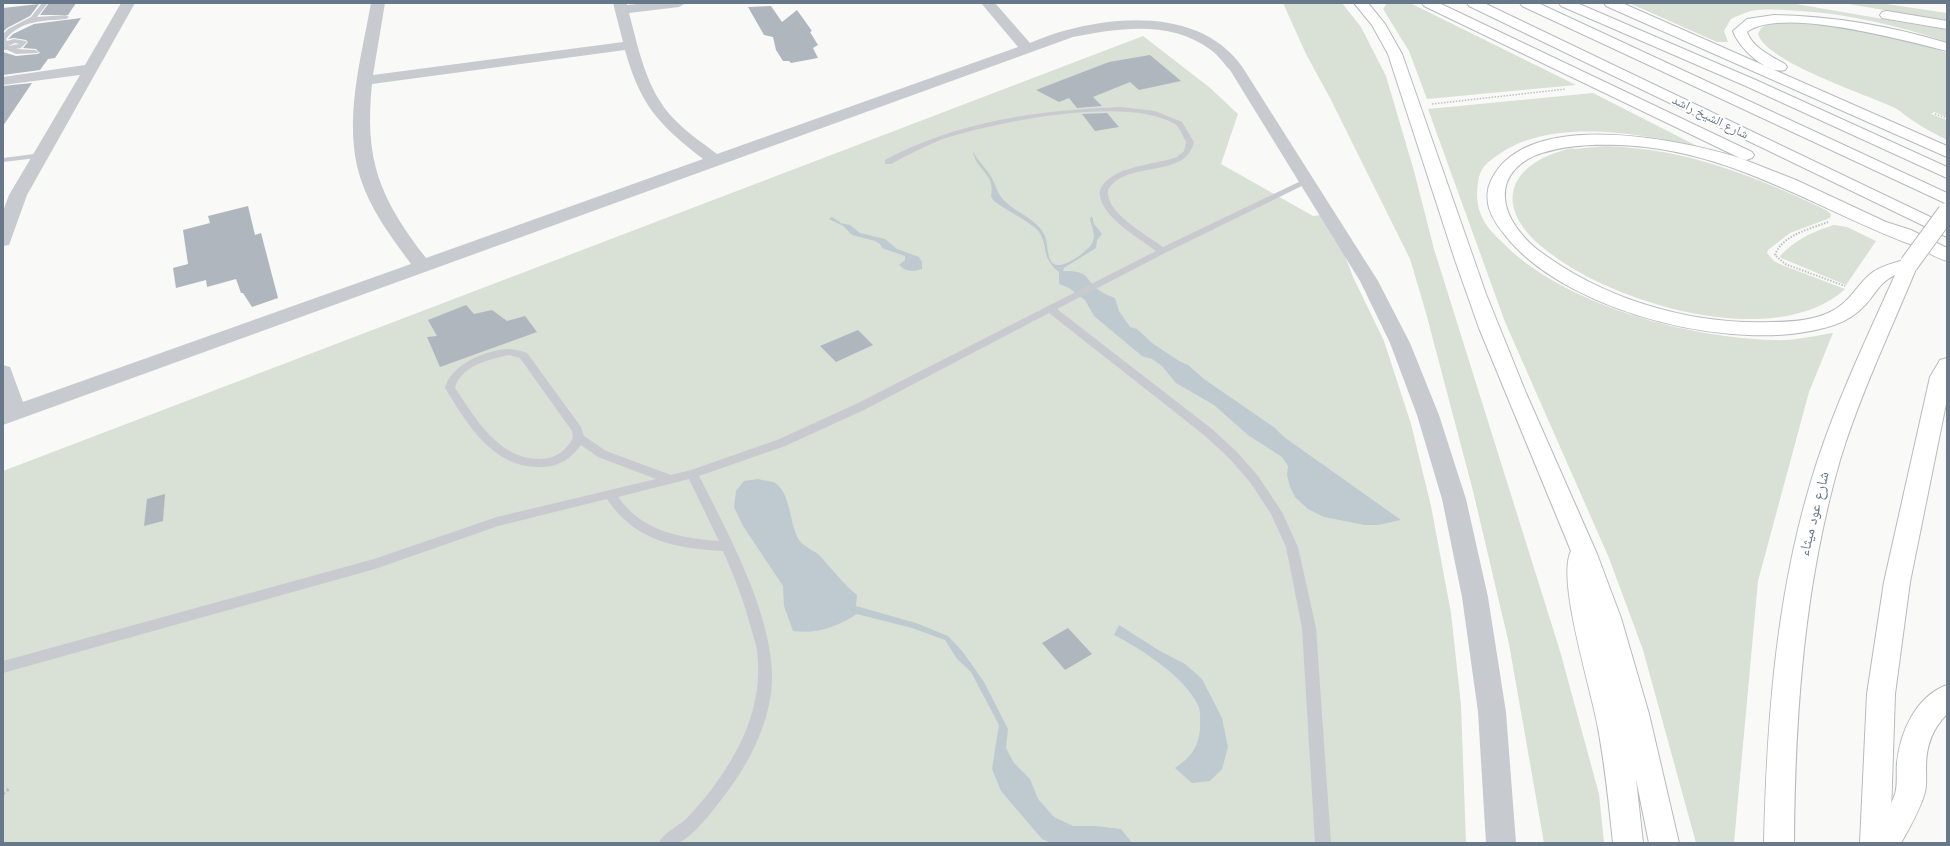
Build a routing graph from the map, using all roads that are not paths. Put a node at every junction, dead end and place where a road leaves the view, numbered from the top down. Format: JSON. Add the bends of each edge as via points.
{"nodes":[{"id":1,"x":45,"y":3,"type":"edge"},
{"id":2,"x":128,"y":3,"type":"edge"},
{"id":3,"x":378,"y":3,"type":"edge"},
{"id":4,"x":679,"y":3,"type":"edge"},
{"id":5,"x":988,"y":3,"type":"edge"},
{"id":6,"x":1361,"y":3,"type":"edge"},
{"id":7,"x":1429,"y":3,"type":"edge"},
{"id":8,"x":1474,"y":3,"type":"edge"},
{"id":9,"x":1527,"y":3,"type":"edge"},
{"id":10,"x":1539,"y":3,"type":"edge"},
{"id":11,"x":1566,"y":3,"type":"edge"},
{"id":12,"x":1592,"y":3,"type":"edge"},
{"id":13,"x":1611,"y":3,"type":"edge"},
{"id":14,"x":621,"y":7,"type":"edge"},
{"id":15,"x":1872,"y":12,"type":"dead end"},
{"id":16,"x":66,"y":16,"type":"dead end"},
{"id":17,"x":30,"y":20,"type":"junction"},
{"id":18,"x":1947,"y":25,"type":"edge"},
{"id":19,"x":1700,"y":43,"type":"junction"},
{"id":20,"x":632,"y":45,"type":"junction"},
{"id":21,"x":5,"y":47,"type":"edge"},
{"id":22,"x":1947,"y":47,"type":"edge"},
{"id":23,"x":1026,"y":48,"type":"junction"},
{"id":24,"x":35,"y":52,"type":"dead end"},
{"id":25,"x":89,"y":69,"type":"junction"},
{"id":26,"x":364,"y":80,"type":"junction"},
{"id":27,"x":3,"y":82,"type":"edge"},
{"id":28,"x":1859,"y":113,"type":"junction"},
{"id":29,"x":1947,"y":152,"type":"edge"},
{"id":30,"x":42,"y":155,"type":"junction"},
{"id":31,"x":3,"y":160,"type":"edge"},
{"id":32,"x":716,"y":161,"type":"junction"},
{"id":33,"x":888,"y":162,"type":"dead end"},
{"id":34,"x":1947,"y":173,"type":"edge"},
{"id":35,"x":1308,"y":181,"type":"junction"},
{"id":36,"x":1947,"y":182,"type":"edge"},
{"id":37,"x":1947,"y":199,"type":"edge"},
{"id":38,"x":1947,"y":212,"type":"edge"},
{"id":39,"x":6,"y":217,"type":"edge"},
{"id":40,"x":1947,"y":232,"type":"edge"},
{"id":41,"x":1917,"y":240,"type":"junction"},
{"id":42,"x":3,"y":241,"type":"edge"},
{"id":43,"x":1162,"y":251,"type":"junction"},
{"id":44,"x":1947,"y":255,"type":"edge"},
{"id":45,"x":1909,"y":264,"type":"junction"},
{"id":46,"x":422,"y":266,"type":"junction"},
{"id":47,"x":1050,"y":309,"type":"junction"},
{"id":48,"x":3,"y":372,"type":"edge"},
{"id":49,"x":1945,"y":376,"type":"edge"},
{"id":50,"x":9,"y":415,"type":"edge"},
{"id":51,"x":579,"y":438,"type":"junction"},
{"id":52,"x":692,"y":474,"type":"junction"},
{"id":53,"x":669,"y":480,"type":"junction"},
{"id":54,"x":610,"y":494,"type":"junction"},
{"id":55,"x":1580,"y":543,"type":"junction"},
{"id":56,"x":727,"y":546,"type":"junction"},
{"id":57,"x":3,"y":667,"type":"edge"},
{"id":58,"x":1947,"y":697,"type":"edge"},
{"id":59,"x":667,"y":843,"type":"edge"},
{"id":60,"x":1323,"y":843,"type":"edge"},
{"id":61,"x":1501,"y":843,"type":"edge"},
{"id":62,"x":1628,"y":843,"type":"edge"},
{"id":63,"x":1664,"y":843,"type":"edge"},
{"id":64,"x":1779,"y":843,"type":"edge"},
{"id":65,"x":1875,"y":843,"type":"edge"},
{"id":66,"x":1885,"y":843,"type":"edge"}],
"edges":[{"from":1,"to":17,"type":"lane"},
{"from":2,"to":25,"type":"street"},
{"from":3,"to":26,"type":"street"},
{"from":4,"to":14,"type":"street"},
{"from":5,"to":23,"type":"street"},
{"from":6,"to":55,"type":"highway","via":[[1395,54],[1489,329]]},
{"from":7,"to":41,"type":"highway","via":[[1694,129]]},
{"from":8,"to":40,"type":"highway","name":"شارع الشيخ راشد"},
{"from":9,"to":37,"type":"highway","name":"شارع الشيخ راشد"},
{"from":10,"to":36,"type":"highway"},
{"from":11,"to":34,"type":"highway","via":[[1753,84]]},
{"from":12,"to":19,"type":"highway","via":[[1640,23]]},
{"from":13,"to":19,"type":"highway"},
{"from":14,"to":20,"type":"street"},
{"from":15,"to":18,"type":"highway"},
{"from":16,"to":17,"type":"lane"},
{"from":17,"to":21,"type":"lane","via":[[7,33],[3,40]]},
{"from":19,"to":28,"type":"highway"},
{"from":20,"to":26,"type":"street"},
{"from":20,"to":32,"type":"street","via":[[642,82],[652,102],[667,122]]},
{"from":21,"to":24,"type":"lane","via":[[16,52]]},
{"from":22,"to":28,"type":"highway","via":[[1885,28],[1819,16],[1767,16],[1753,19],[1741,27],[1743,39],[1760,55],[1822,89]]},
{"from":23,"to":32,"type":"street"},
{"from":23,"to":35,"type":"street","via":[[1070,34],[1123,24],[1159,26],[1206,41],[1218,48],[1236,68]]},
{"from":25,"to":27,"type":"street"},
{"from":25,"to":30,"type":"street"},
{"from":26,"to":46,"type":"street","via":[[361,137],[366,167],[377,199],[396,232]]},
{"from":28,"to":29,"type":"highway"},
{"from":30,"to":31,"type":"lane"},
{"from":30,"to":39,"type":"street"},
{"from":32,"to":46,"type":"street"},
{"from":33,"to":43,"type":"lane","via":[[914,148],[948,135],[1000,122],[1098,110],[1122,109],[1156,113],[1170,118],[1181,126],[1190,143],[1188,151],[1180,159],[1166,164],[1119,174],[1109,181],[1104,190],[1104,200],[1115,214]]},
{"from":35,"to":43,"type":"lane"},
{"from":35,"to":61,"type":"street","via":[[1369,281],[1400,343],[1428,416],[1454,499],[1475,597],[1492,712]]},
{"from":38,"to":45,"type":"highway","name":"شارع عود ميثاء","bridge":true},
{"from":39,"to":42,"type":"street"},
{"from":41,"to":44,"type":"highway"},
{"from":41,"to":45,"type":"highway","via":[[1730,160],[1669,146],[1611,140],[1562,143],[1523,155],[1506,168],[1495,193],[1499,213],[1513,234],[1551,268],[1588,288],[1631,306],[1702,324],[1771,329],[1826,321],[1853,306],[1875,279]]},
{"from":43,"to":47,"type":"lane"},
{"from":45,"to":64,"type":"highway","name":"شارع عود ميثاء","via":[[1871,350],[1829,460],[1807,544],[1790,646],[1780,773]]},
{"from":46,"to":50,"type":"street"},
{"from":47,"to":52,"type":"lane","via":[[822,425],[760,451]]},
{"from":47,"to":60,"type":"lane","via":[[1208,432],[1254,479],[1276,512],[1292,547],[1309,628]]},
{"from":48,"to":50,"type":"street"},
{"from":49,"to":65,"type":"highway","via":[[1897,582],[1881,694]]},
{"from":51,"to":51,"type":"lane","via":[[573,422],[523,355],[517,352],[500,353],[463,368],[450,383],[450,388],[486,440],[516,460],[527,464],[553,462],[575,447]]},
{"from":51,"to":53,"type":"lane","via":[[602,454]]},
{"from":52,"to":53,"type":"lane"},
{"from":52,"to":56,"type":"lane"},
{"from":53,"to":54,"type":"lane"},
{"from":54,"to":56,"type":"lane","via":[[627,516],[654,534],[688,544]]},
{"from":54,"to":57,"type":"lane","via":[[498,522],[367,566]]},
{"from":55,"to":62,"type":"highway","via":[[1582,595],[1594,656],[1614,730]]},
{"from":55,"to":63,"type":"highway","via":[[1612,632],[1630,693]]},
{"from":56,"to":59,"type":"lane","via":[[748,594],[764,651],[764,692],[752,736],[728,781],[692,823]]},
{"from":58,"to":66,"type":"highway","via":[[1935,706],[1919,730],[1911,760],[1910,791],[1906,804]]}]}
